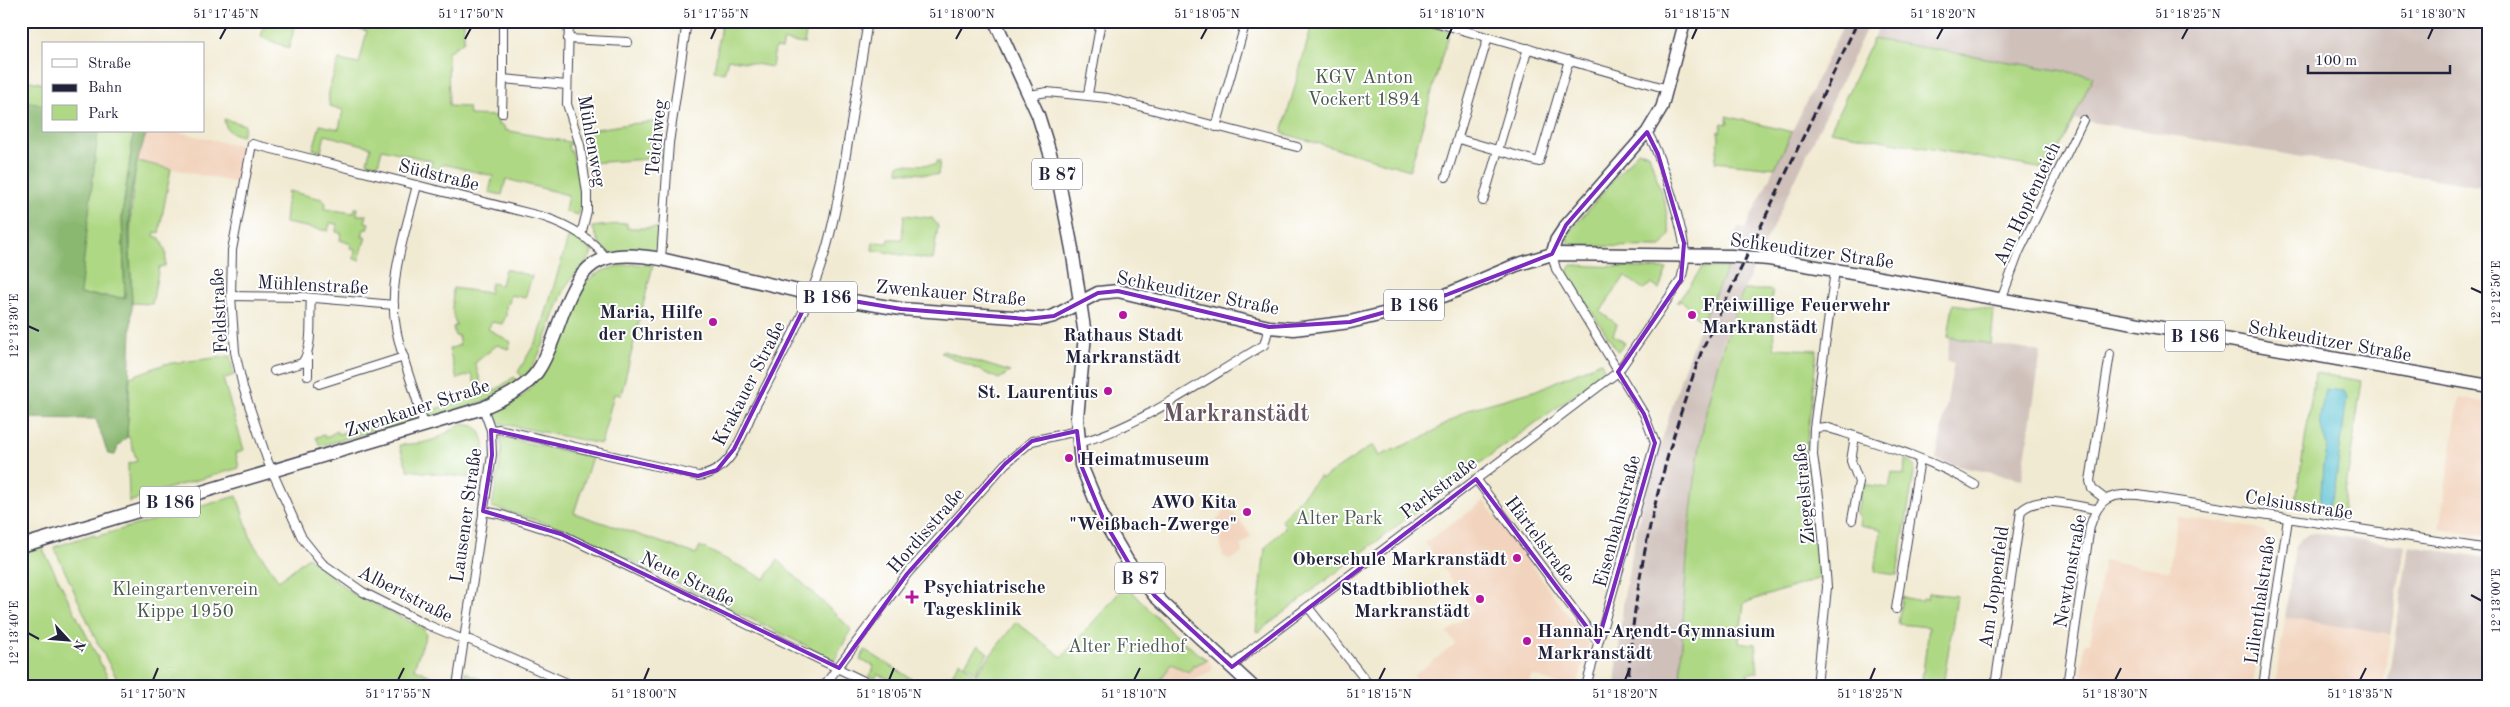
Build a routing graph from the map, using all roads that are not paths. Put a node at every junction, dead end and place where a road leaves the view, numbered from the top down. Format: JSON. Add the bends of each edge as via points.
{"nodes":[{"id":1,"x":504,"y":21,"type":"edge"},
{"id":2,"x":569,"y":21,"type":"edge"},
{"id":3,"x":687,"y":21,"type":"edge"},
{"id":4,"x":868,"y":21,"type":"edge"},
{"id":5,"x":995,"y":21,"type":"edge"},
{"id":6,"x":1100,"y":21,"type":"edge"},
{"id":7,"x":1246,"y":21,"type":"edge"},
{"id":8,"x":1431,"y":21,"type":"edge"},
{"id":9,"x":1685,"y":21,"type":"edge"},
{"id":10,"x":1488,"y":37,"type":"junction"},
{"id":11,"x":568,"y":39,"type":"junction"},
{"id":12,"x":628,"y":42,"type":"dead end"},
{"id":13,"x":1528,"y":48,"type":"junction"},
{"id":14,"x":1569,"y":60,"type":"junction"},
{"id":15,"x":503,"y":79,"type":"junction"},
{"id":16,"x":567,"y":85,"type":"junction"},
{"id":17,"x":1668,"y":89,"type":"junction"},
{"id":18,"x":1088,"y":94,"type":"junction"},
{"id":19,"x":1030,"y":95,"type":"junction"},
{"id":20,"x":502,"y":113,"type":"dead end"},
{"id":21,"x":2083,"y":120,"type":"dead end"},
{"id":22,"x":1216,"y":127,"type":"junction"},
{"id":23,"x":1647,"y":132,"type":"junction"},
{"id":24,"x":1459,"y":139,"type":"junction"},
{"id":25,"x":252,"y":144,"type":"joint"},
{"id":26,"x":1297,"y":147,"type":"dead end"},
{"id":27,"x":1498,"y":151,"type":"junction"},
{"id":28,"x":1446,"y":177,"type":"dead end"},
{"id":29,"x":417,"y":185,"type":"junction"},
{"id":30,"x":1483,"y":201,"type":"dead end"},
{"id":31,"x":580,"y":235,"type":"junction"},
{"id":32,"x":1552,"y":254,"type":"junction"},
{"id":33,"x":1685,"y":257,"type":"junction"},
{"id":34,"x":607,"y":259,"type":"junction"},
{"id":35,"x":661,"y":259,"type":"junction"},
{"id":36,"x":1835,"y":270,"type":"junction"},
{"id":37,"x":810,"y":294,"type":"junction"},
{"id":38,"x":231,"y":296,"type":"junction"},
{"id":39,"x":311,"y":298,"type":"junction"},
{"id":40,"x":2001,"y":300,"type":"junction"},
{"id":41,"x":1080,"y":303,"type":"junction"},
{"id":42,"x":394,"y":305,"type":"junction"},
{"id":43,"x":1269,"y":327,"type":"junction"},
{"id":44,"x":308,"y":350,"type":"junction"},
{"id":45,"x":2110,"y":354,"type":"dead end"},
{"id":46,"x":404,"y":357,"type":"junction"},
{"id":47,"x":274,"y":370,"type":"dead end"},
{"id":48,"x":1618,"y":372,"type":"junction"},
{"id":49,"x":308,"y":376,"type":"dead end"},
{"id":50,"x":319,"y":384,"type":"dead end"},
{"id":51,"x":2489,"y":386,"type":"edge"},
{"id":52,"x":483,"y":408,"type":"junction"},
{"id":53,"x":424,"y":427,"type":"junction"},
{"id":54,"x":1814,"y":428,"type":"junction"},
{"id":55,"x":491,"y":430,"type":"junction"},
{"id":56,"x":1855,"y":436,"type":"junction"},
{"id":57,"x":1077,"y":437,"type":"junction"},
{"id":58,"x":1920,"y":459,"type":"junction"},
{"id":59,"x":273,"y":472,"type":"junction"},
{"id":60,"x":1476,"y":479,"type":"junction"},
{"id":61,"x":1975,"y":485,"type":"dead end"},
{"id":62,"x":2105,"y":499,"type":"junction"},
{"id":63,"x":2095,"y":509,"type":"junction"},
{"id":64,"x":483,"y":511,"type":"junction"},
{"id":65,"x":2288,"y":519,"type":"junction"},
{"id":66,"x":1852,"y":520,"type":"dead end"},
{"id":67,"x":21,"y":546,"type":"edge"},
{"id":68,"x":2489,"y":549,"type":"edge"},
{"id":69,"x":1308,"y":607,"type":"junction"},
{"id":70,"x":1896,"y":609,"type":"dead end"},
{"id":71,"x":464,"y":640,"type":"junction"},
{"id":72,"x":1598,"y":642,"type":"junction"},
{"id":73,"x":1232,"y":667,"type":"junction"},
{"id":74,"x":839,"y":668,"type":"junction"},
{"id":75,"x":457,"y":686,"type":"edge"},
{"id":76,"x":574,"y":686,"type":"edge"},
{"id":77,"x":824,"y":686,"type":"edge"},
{"id":78,"x":874,"y":686,"type":"edge"},
{"id":79,"x":1252,"y":686,"type":"edge"},
{"id":80,"x":1370,"y":686,"type":"edge"},
{"id":81,"x":1586,"y":686,"type":"edge"},
{"id":82,"x":1817,"y":686,"type":"edge"},
{"id":83,"x":1995,"y":686,"type":"edge"},
{"id":84,"x":2067,"y":686,"type":"edge"},
{"id":85,"x":2263,"y":686,"type":"edge"}],
"edges":[{"from":1,"to":15,"type":"street"},
{"from":2,"to":11,"type":"street","name":"Mühlenweg"},
{"from":3,"to":35,"type":"street","name":"Teichweg","via":[[669,143]]},
{"from":4,"to":37,"type":"street","name":"Krakauer Straße","via":[[836,205],[824,256]]},
{"from":5,"to":19,"type":"main road","number":"B 87"},
{"from":6,"to":18,"type":"street"},
{"from":7,"to":22,"type":"street"},
{"from":8,"to":10,"type":"street"},
{"from":9,"to":17,"type":"main road"},
{"from":10,"to":13,"type":"street"},
{"from":10,"to":24,"type":"street"},
{"from":11,"to":12,"type":"street"},
{"from":11,"to":16,"type":"street","name":"Mühlenweg"},
{"from":13,"to":14,"type":"street"},
{"from":13,"to":27,"type":"street"},
{"from":14,"to":17,"type":"street"},
{"from":14,"to":27,"type":"street","via":[[1539,162]]},
{"from":15,"to":16,"type":"street"},
{"from":15,"to":20,"type":"street"},
{"from":16,"to":31,"type":"street","name":"Mühlenweg","via":[[567,104],[580,145],[587,193],[587,211]]},
{"from":17,"to":23,"type":"main road","via":[[1662,107]]},
{"from":18,"to":19,"type":"street","via":[[1047,92]]},
{"from":18,"to":22,"type":"street"},
{"from":19,"to":41,"type":"main road","number":"B 87","via":[[1059,182]]},
{"from":21,"to":40,"type":"street","name":"Am Hopfenteich","via":[[2019,252]]},
{"from":22,"to":26,"type":"street"},
{"from":23,"to":32,"type":"main road","via":[[1566,225]]},
{"from":23,"to":33,"type":"street","via":[[1658,154],[1673,202]]},
{"from":24,"to":27,"type":"street"},
{"from":24,"to":28,"type":"street"},
{"from":25,"to":29,"type":"street","name":"Südstraße"},
{"from":25,"to":38,"type":"street","name":"Feldstraße","via":[[232,250]]},
{"from":27,"to":30,"type":"street"},
{"from":29,"to":31,"type":"street","name":"Südstraße","via":[[561,222]]},
{"from":29,"to":42,"type":"street","via":[[396,276]]},
{"from":31,"to":34,"type":"street","name":"Südstraße","via":[[598,247]]},
{"from":32,"to":33,"type":"main road","name":"Schkeuditzer Straße","number":"B 186"},
{"from":32,"to":43,"type":"main road","name":"Schkeuditzer Straße","number":"B 186","via":[[1395,311],[1350,322],[1294,329]]},
{"from":32,"to":48,"type":"street","name":"Eisenbahnstraße","via":[[1556,269]]},
{"from":33,"to":36,"type":"main road","name":"Schkeuditzer Straße","number":"B 186","via":[[1769,259]]},
{"from":33,"to":48,"type":"street","name":"Parkstraße","via":[[1681,280]]},
{"from":34,"to":35,"type":"main road","name":"Zwenkauer Straße","number":"B 186","via":[[641,256]]},
{"from":34,"to":52,"type":"main road","name":"Zwenkauer Straße","number":"B 186","via":[[588,268],[578,278],[538,371],[525,386]]},
{"from":35,"to":37,"type":"main road","name":"Zwenkauer Straße","number":"B 186"},
{"from":36,"to":40,"type":"main road","name":"Schkeuditzer Straße","number":"B 186"},
{"from":36,"to":54,"type":"street","name":"Ziegelstraße"},
{"from":37,"to":41,"type":"main road","name":"Zwenkauer Straße","number":"B 186","via":[[901,309],[1026,319],[1054,316]]},
{"from":37,"to":55,"type":"street","name":"Krakauer Straße","via":[[744,430],[722,466],[708,475],[698,476],[499,429]]},
{"from":38,"to":39,"type":"street","name":"Mühlenstraße"},
{"from":38,"to":59,"type":"street","name":"Feldstraße","via":[[239,375]]},
{"from":39,"to":42,"type":"street","name":"Mühlenstraße"},
{"from":39,"to":44,"type":"street"},
{"from":40,"to":51,"type":"main road","name":"Schkeuditzer Straße","number":"B 186"},
{"from":41,"to":43,"type":"main road","name":"Schkeuditzer Straße","number":"B 186","via":[[1098,293],[1118,291]]},
{"from":41,"to":57,"type":"main road","number":"B 87","via":[[1085,335]]},
{"from":42,"to":46,"type":"street"},
{"from":43,"to":57,"type":"street","name":"Hordisstraße","via":[[1264,345],[1149,413],[1091,440]]},
{"from":44,"to":47,"type":"street","via":[[302,363]]},
{"from":44,"to":49,"type":"street"},
{"from":45,"to":62,"type":"street","name":"Newtonstraße","via":[[2090,482],[2092,489]]},
{"from":46,"to":50,"type":"street"},
{"from":46,"to":53,"type":"street"},
{"from":48,"to":60,"type":"street","name":"Parkstraße"},
{"from":48,"to":72,"type":"street","name":"Eisenbahnstraße","via":[[1644,414],[1655,443]]},
{"from":52,"to":53,"type":"main road","name":"Zwenkauer Straße","number":"B 186"},
{"from":52,"to":55,"type":"street","name":"Lausener Straße"},
{"from":53,"to":59,"type":"main road","name":"Zwenkauer Straße","number":"B 186"},
{"from":54,"to":56,"type":"street","via":[[1826,427]]},
{"from":54,"to":82,"type":"street","name":"Ziegelstraße","via":[[1813,455],[1827,586]]},
{"from":55,"to":64,"type":"street","name":"Lausener Straße","via":[[492,455]]},
{"from":56,"to":58,"type":"street"},
{"from":56,"to":66,"type":"street","via":[[1851,461],[1858,482]]},
{"from":57,"to":73,"type":"main road","number":"B 87","via":[[1081,465],[1104,522],[1128,562],[1155,596]]},
{"from":57,"to":74,"type":"street","name":"Hordisstraße","via":[[1032,441],[1006,464],[892,593]]},
{"from":58,"to":61,"type":"street","via":[[1950,470]]},
{"from":58,"to":70,"type":"street"},
{"from":59,"to":67,"type":"main road","name":"Zwenkauer Straße","number":"B 186"},
{"from":59,"to":71,"type":"street","name":"Albertstraße","via":[[302,538],[322,563],[363,592]]},
{"from":60,"to":69,"type":"street","name":"Parkstraße"},
{"from":60,"to":72,"type":"street","name":"Härtelstraße"},
{"from":62,"to":63,"type":"street","name":"Newtonstraße"},
{"from":62,"to":65,"type":"street","name":"Celsiusstraße","via":[[2115,495],[2138,495]]},
{"from":63,"to":83,"type":"street","name":"Am Joppenfeld","via":[[2045,501],[2035,502],[2021,511]]},
{"from":63,"to":84,"type":"street","name":"Newtonstraße"},
{"from":64,"to":71,"type":"street","name":"Lausener Straße"},
{"from":64,"to":74,"type":"street","name":"Neue Straße","via":[[560,534]]},
{"from":65,"to":68,"type":"street","name":"Celsiusstraße"},
{"from":65,"to":85,"type":"street","name":"Lilienthalstraße"},
{"from":69,"to":73,"type":"street","name":"Parkstraße"},
{"from":69,"to":80,"type":"street"},
{"from":71,"to":75,"type":"street","name":"Lausener Straße"},
{"from":71,"to":76,"type":"street","name":"Albertstraße"},
{"from":72,"to":81,"type":"street","name":"Eisenbahnstraße"},
{"from":73,"to":79,"type":"main road","number":"B 87"},
{"from":74,"to":77,"type":"street","name":"Hordisstraße"},
{"from":74,"to":78,"type":"street","name":"Neue Straße"}]}
